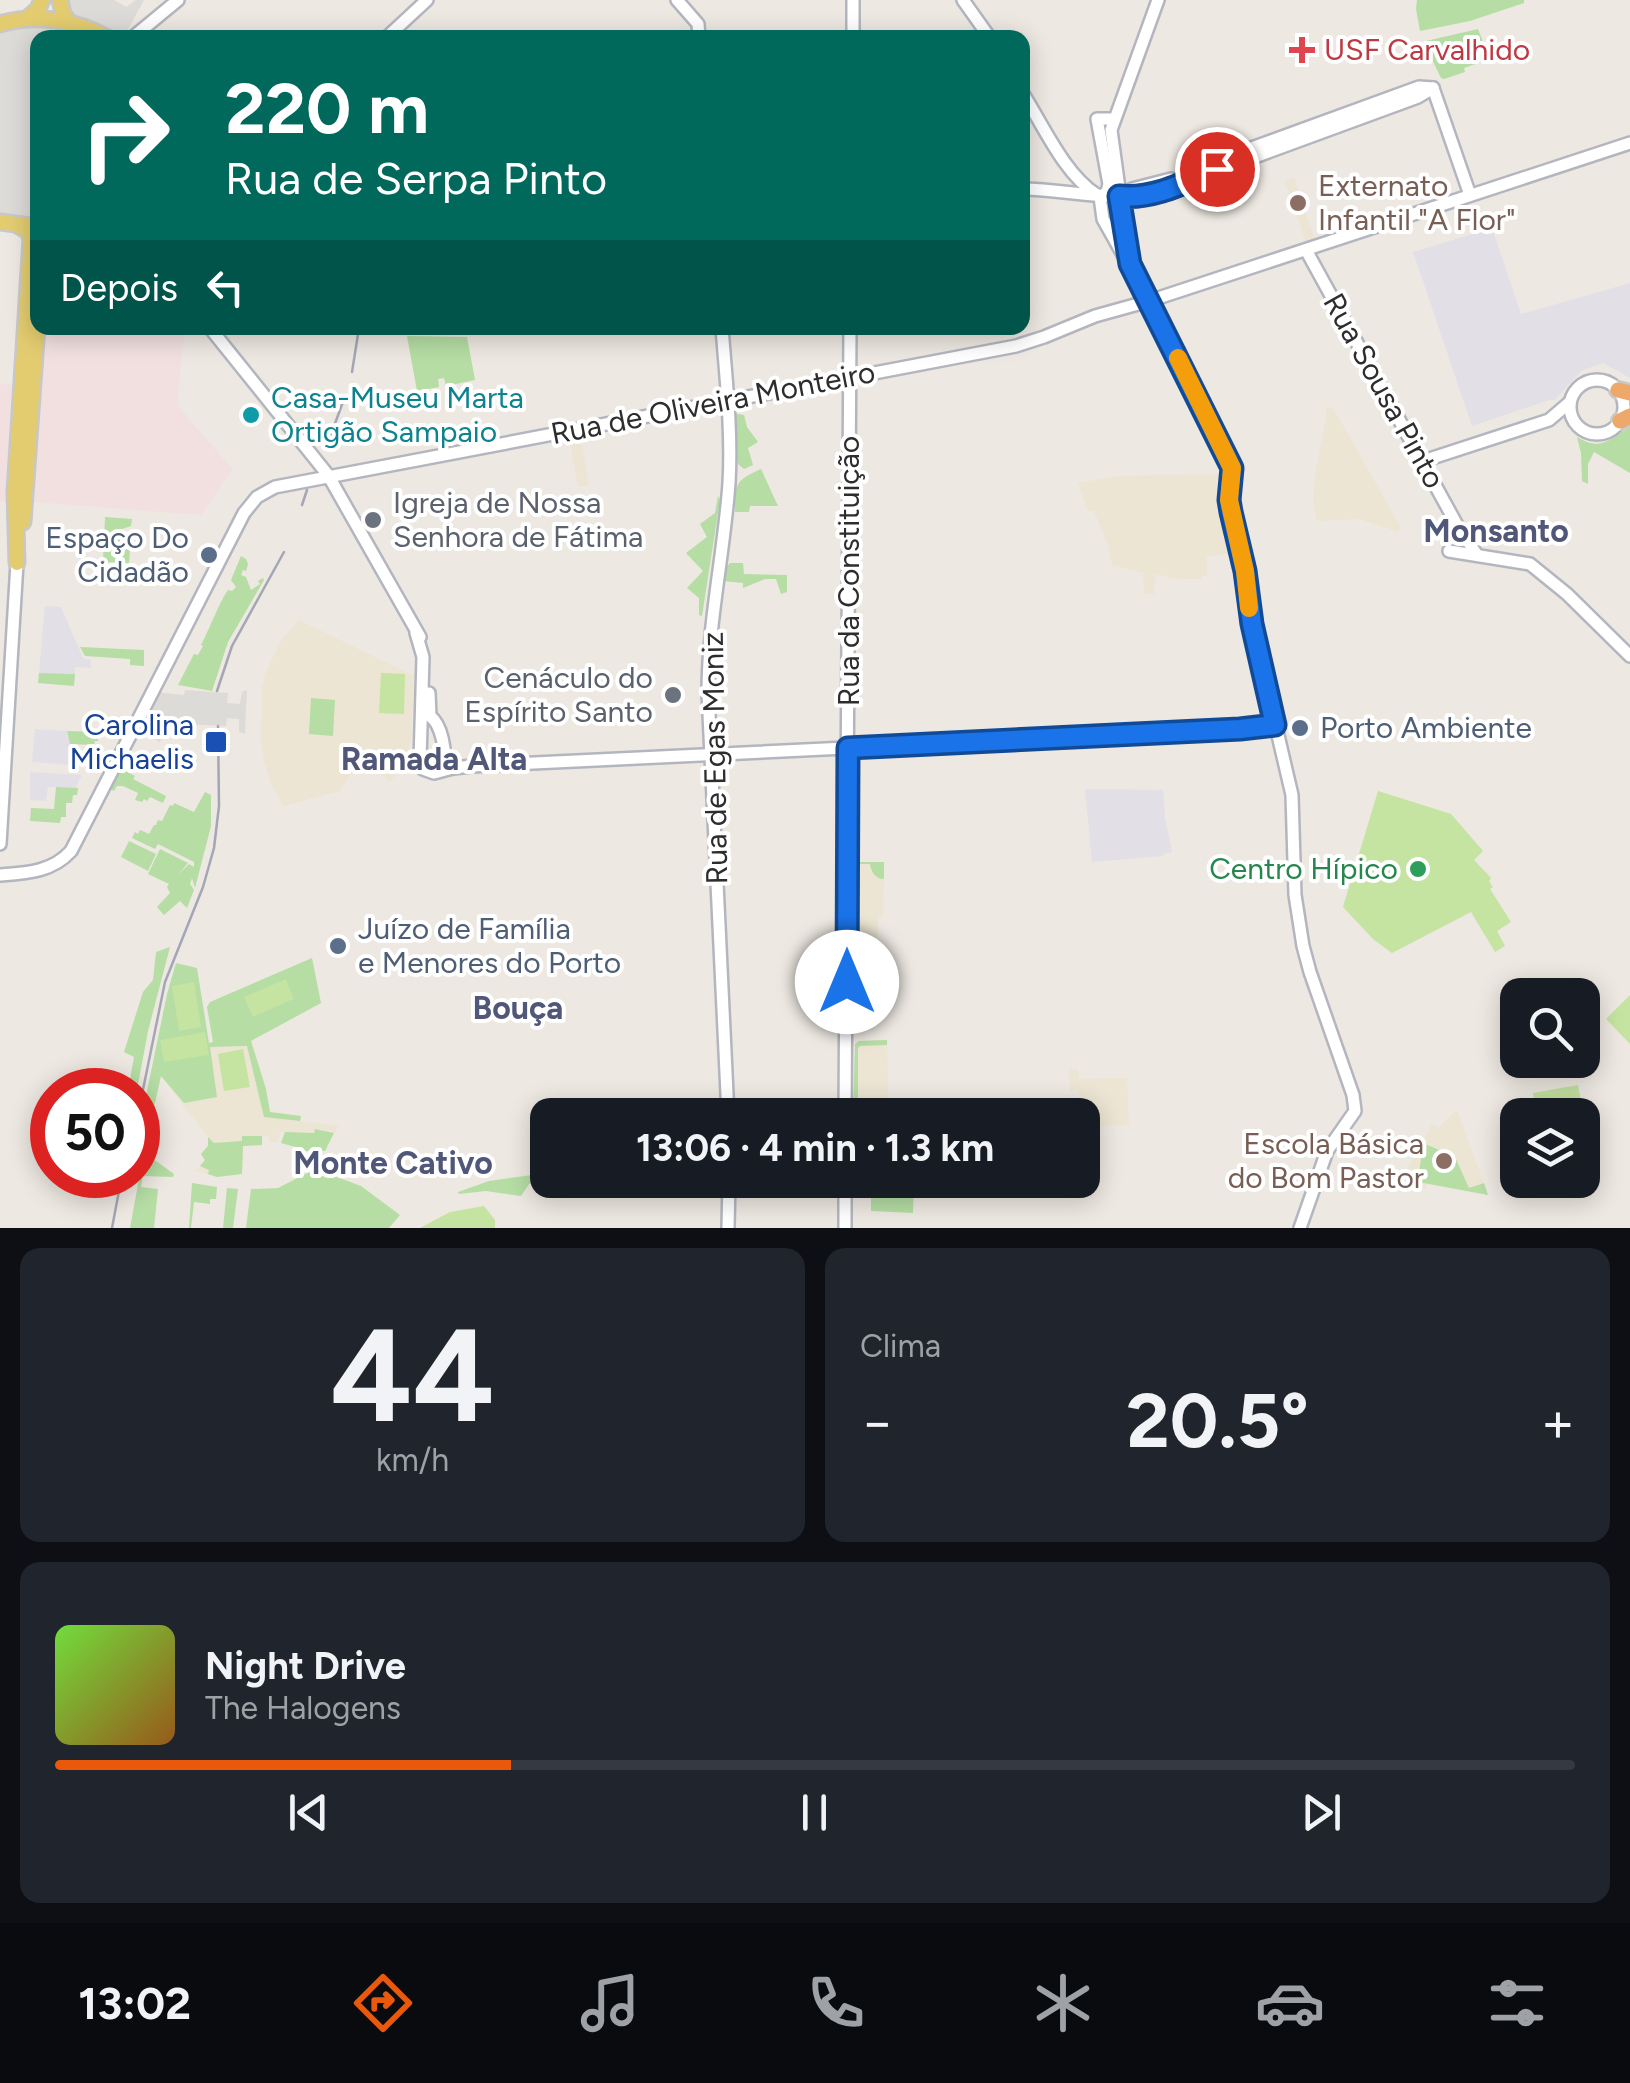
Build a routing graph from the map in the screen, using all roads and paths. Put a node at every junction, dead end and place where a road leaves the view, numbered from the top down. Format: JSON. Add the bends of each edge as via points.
{"nodes":[{"id":1,"x":42,"y":0,"type":"edge"},
{"id":2,"x":60,"y":0,"type":"edge"},
{"id":3,"x":178,"y":0,"type":"edge"},
{"id":4,"x":427,"y":0,"type":"edge"},
{"id":5,"x":678,"y":0,"type":"edge"},
{"id":6,"x":854,"y":0,"type":"edge"},
{"id":7,"x":964,"y":0,"type":"edge"},
{"id":8,"x":1158,"y":0,"type":"edge"},
{"id":9,"x":26,"y":20,"type":"junction"},
{"id":10,"x":69,"y":22,"type":"junction"},
{"id":11,"x":0,"y":24,"type":"edge"},
{"id":12,"x":88,"y":30,"type":"edge"},
{"id":13,"x":142,"y":30,"type":"edge"},
{"id":14,"x":395,"y":30,"type":"edge"},
{"id":15,"x":698,"y":30,"type":"edge"},
{"id":16,"x":853,"y":30,"type":"edge"},
{"id":17,"x":985,"y":30,"type":"edge"},
{"id":18,"x":1030,"y":104,"type":"edge"},
{"id":19,"x":1105,"y":125,"type":"junction"},
{"id":20,"x":1630,"y":143,"type":"edge"},
{"id":21,"x":1071,"y":172,"type":"junction"},
{"id":22,"x":1030,"y":189,"type":"edge"},
{"id":23,"x":1059,"y":190,"type":"junction"},
{"id":24,"x":1119,"y":196,"type":"junction"},
{"id":25,"x":1470,"y":196,"type":"junction"},
{"id":26,"x":1100,"y":198,"type":"junction"},
{"id":27,"x":0,"y":222,"type":"edge"},
{"id":28,"x":19,"y":226,"type":"junction"},
{"id":29,"x":30,"y":227,"type":"edge"},
{"id":30,"x":30,"y":236,"type":"edge"},
{"id":31,"x":1306,"y":250,"type":"junction"},
{"id":32,"x":30,"y":263,"type":"edge"},
{"id":33,"x":1130,"y":264,"type":"junction"},
{"id":34,"x":1149,"y":301,"type":"junction"},
{"id":35,"x":36,"y":335,"type":"edge"},
{"id":36,"x":216,"y":335,"type":"edge"},
{"id":37,"x":723,"y":335,"type":"edge"},
{"id":38,"x":850,"y":335,"type":"edge"},
{"id":39,"x":850,"y":378,"type":"junction"},
{"id":40,"x":1624,"y":391,"type":"edge"},
{"id":41,"x":728,"y":401,"type":"junction"},
{"id":42,"x":1570,"y":402,"type":"junction"},
{"id":43,"x":1625,"y":418,"type":"edge"},
{"id":44,"x":1549,"y":420,"type":"junction"},
{"id":45,"x":1576,"y":425,"type":"junction"},
{"id":46,"x":1423,"y":461,"type":"junction"},
{"id":47,"x":328,"y":476,"type":"junction"},
{"id":48,"x":20,"y":507,"type":"junction"},
{"id":49,"x":1462,"y":532,"type":"junction"},
{"id":50,"x":1477,"y":554,"type":"junction"},
{"id":51,"x":18,"y":563,"type":"joint"},
{"id":52,"x":1630,"y":656,"type":"edge"},
{"id":53,"x":425,"y":719,"type":"junction"},
{"id":54,"x":1275,"y":725,"type":"junction"},
{"id":55,"x":848,"y":748,"type":"junction"},
{"id":56,"x":445,"y":756,"type":"junction"},
{"id":57,"x":710,"y":756,"type":"junction"},
{"id":58,"x":453,"y":768,"type":"junction"},
{"id":59,"x":436,"y":772,"type":"junction"},
{"id":60,"x":0,"y":844,"type":"edge"},
{"id":61,"x":0,"y":875,"type":"edge"},
{"id":62,"x":727,"y":1098,"type":"edge"},
{"id":63,"x":846,"y":1098,"type":"edge"},
{"id":64,"x":729,"y":1198,"type":"edge"},
{"id":65,"x":845,"y":1198,"type":"edge"},
{"id":66,"x":728,"y":1228,"type":"edge"},
{"id":67,"x":845,"y":1228,"type":"edge"},
{"id":68,"x":1300,"y":1228,"type":"edge"}],
"edges":[{"from":1,"to":9,"type":"main road"},
{"from":2,"to":10,"type":"main road"},
{"from":3,"to":13,"type":"street"},
{"from":4,"to":14,"type":"street"},
{"from":5,"to":15,"type":"street"},
{"from":6,"to":16,"type":"street"},
{"from":7,"to":17,"type":"street"},
{"from":8,"to":19,"type":"street"},
{"from":9,"to":10,"type":"main road"},
{"from":9,"to":11,"type":"main road"},
{"from":10,"to":12,"type":"main road"},
{"from":18,"to":21,"type":"street"},
{"from":19,"to":24,"type":"street"},
{"from":19,"to":26,"type":"street","via":[[1109,184]]},
{"from":20,"to":25,"type":"street","name":"Rua de Oliveira Monteiro"},
{"from":21,"to":23,"type":"street","via":[[1068,186]]},
{"from":21,"to":26,"type":"street"},
{"from":22,"to":23,"type":"street"},
{"from":23,"to":26,"type":"street"},
{"from":24,"to":25,"type":"street","via":[[1162,191],[1433,88]]},
{"from":24,"to":26,"type":"street"},
{"from":24,"to":33,"type":"street"},
{"from":25,"to":31,"type":"street","name":"Rua de Oliveira Monteiro"},
{"from":26,"to":33,"type":"street","via":[[1102,219]]},
{"from":27,"to":28,"type":"main road"},
{"from":28,"to":29,"type":"main road"},
{"from":28,"to":30,"type":"main road"},
{"from":31,"to":34,"type":"street","name":"Rua de Oliveira Monteiro"},
{"from":31,"to":46,"type":"street","name":"Rua Sousa Pinto"},
{"from":32,"to":48,"type":"main road"},
{"from":33,"to":34,"type":"street"},
{"from":34,"to":39,"type":"street","name":"Rua de Oliveira Monteiro","via":[[992,351]]},
{"from":34,"to":54,"type":"street","via":[[1232,468],[1231,512]]},
{"from":35,"to":48,"type":"main road"},
{"from":36,"to":47,"type":"street"},
{"from":37,"to":41,"type":"street","name":"Rua de Egas Moniz"},
{"from":38,"to":39,"type":"street","name":"Rua da Constituição"},
{"from":39,"to":41,"type":"street","name":"Rua de Oliveira Monteiro"},
{"from":39,"to":55,"type":"street","name":"Rua da Constituição"},
{"from":40,"to":42,"type":"street","via":[[1593,380],[1577,388]]},
{"from":40,"to":43,"type":"street"},
{"from":41,"to":47,"type":"street","name":"Rua de Oliveira Monteiro"},
{"from":41,"to":57,"type":"street","name":"Rua de Egas Moniz","via":[[729,482],[708,654]]},
{"from":42,"to":44,"type":"street"},
{"from":42,"to":45,"type":"street"},
{"from":43,"to":45,"type":"street","via":[[1599,434]]},
{"from":44,"to":45,"type":"street"},
{"from":44,"to":46,"type":"street"},
{"from":46,"to":49,"type":"street","name":"Rua Sousa Pinto"},
{"from":47,"to":53,"type":"street","via":[[424,642],[430,658]]},
{"from":47,"to":61,"type":"street","name":"Rua de Oliveira Monteiro","via":[[275,487],[248,508],[67,856],[40,870]]},
{"from":48,"to":51,"type":"main road"},
{"from":49,"to":50,"type":"street","name":"Rua Sousa Pinto"},
{"from":49,"to":50,"type":"street","via":[[1458,548],[1449,551]]},
{"from":50,"to":52,"type":"street","via":[[1538,570]]},
{"from":51,"to":60,"type":"street"},
{"from":53,"to":56,"type":"street","via":[[438,722]]},
{"from":53,"to":59,"type":"street","via":[[420,765]]},
{"from":54,"to":55,"type":"street"},
{"from":54,"to":68,"type":"street","via":[[1292,795],[1303,946],[1355,1111],[1327,1151]]},
{"from":55,"to":57,"type":"street"},
{"from":55,"to":63,"type":"street","name":"Rua da Constituição"},
{"from":56,"to":58,"type":"street"},
{"from":56,"to":59,"type":"street"},
{"from":57,"to":58,"type":"street"},
{"from":57,"to":62,"type":"street","name":"Rua de Egas Moniz"},
{"from":58,"to":59,"type":"street"},
{"from":64,"to":66,"type":"street"},
{"from":65,"to":67,"type":"street"}]}
